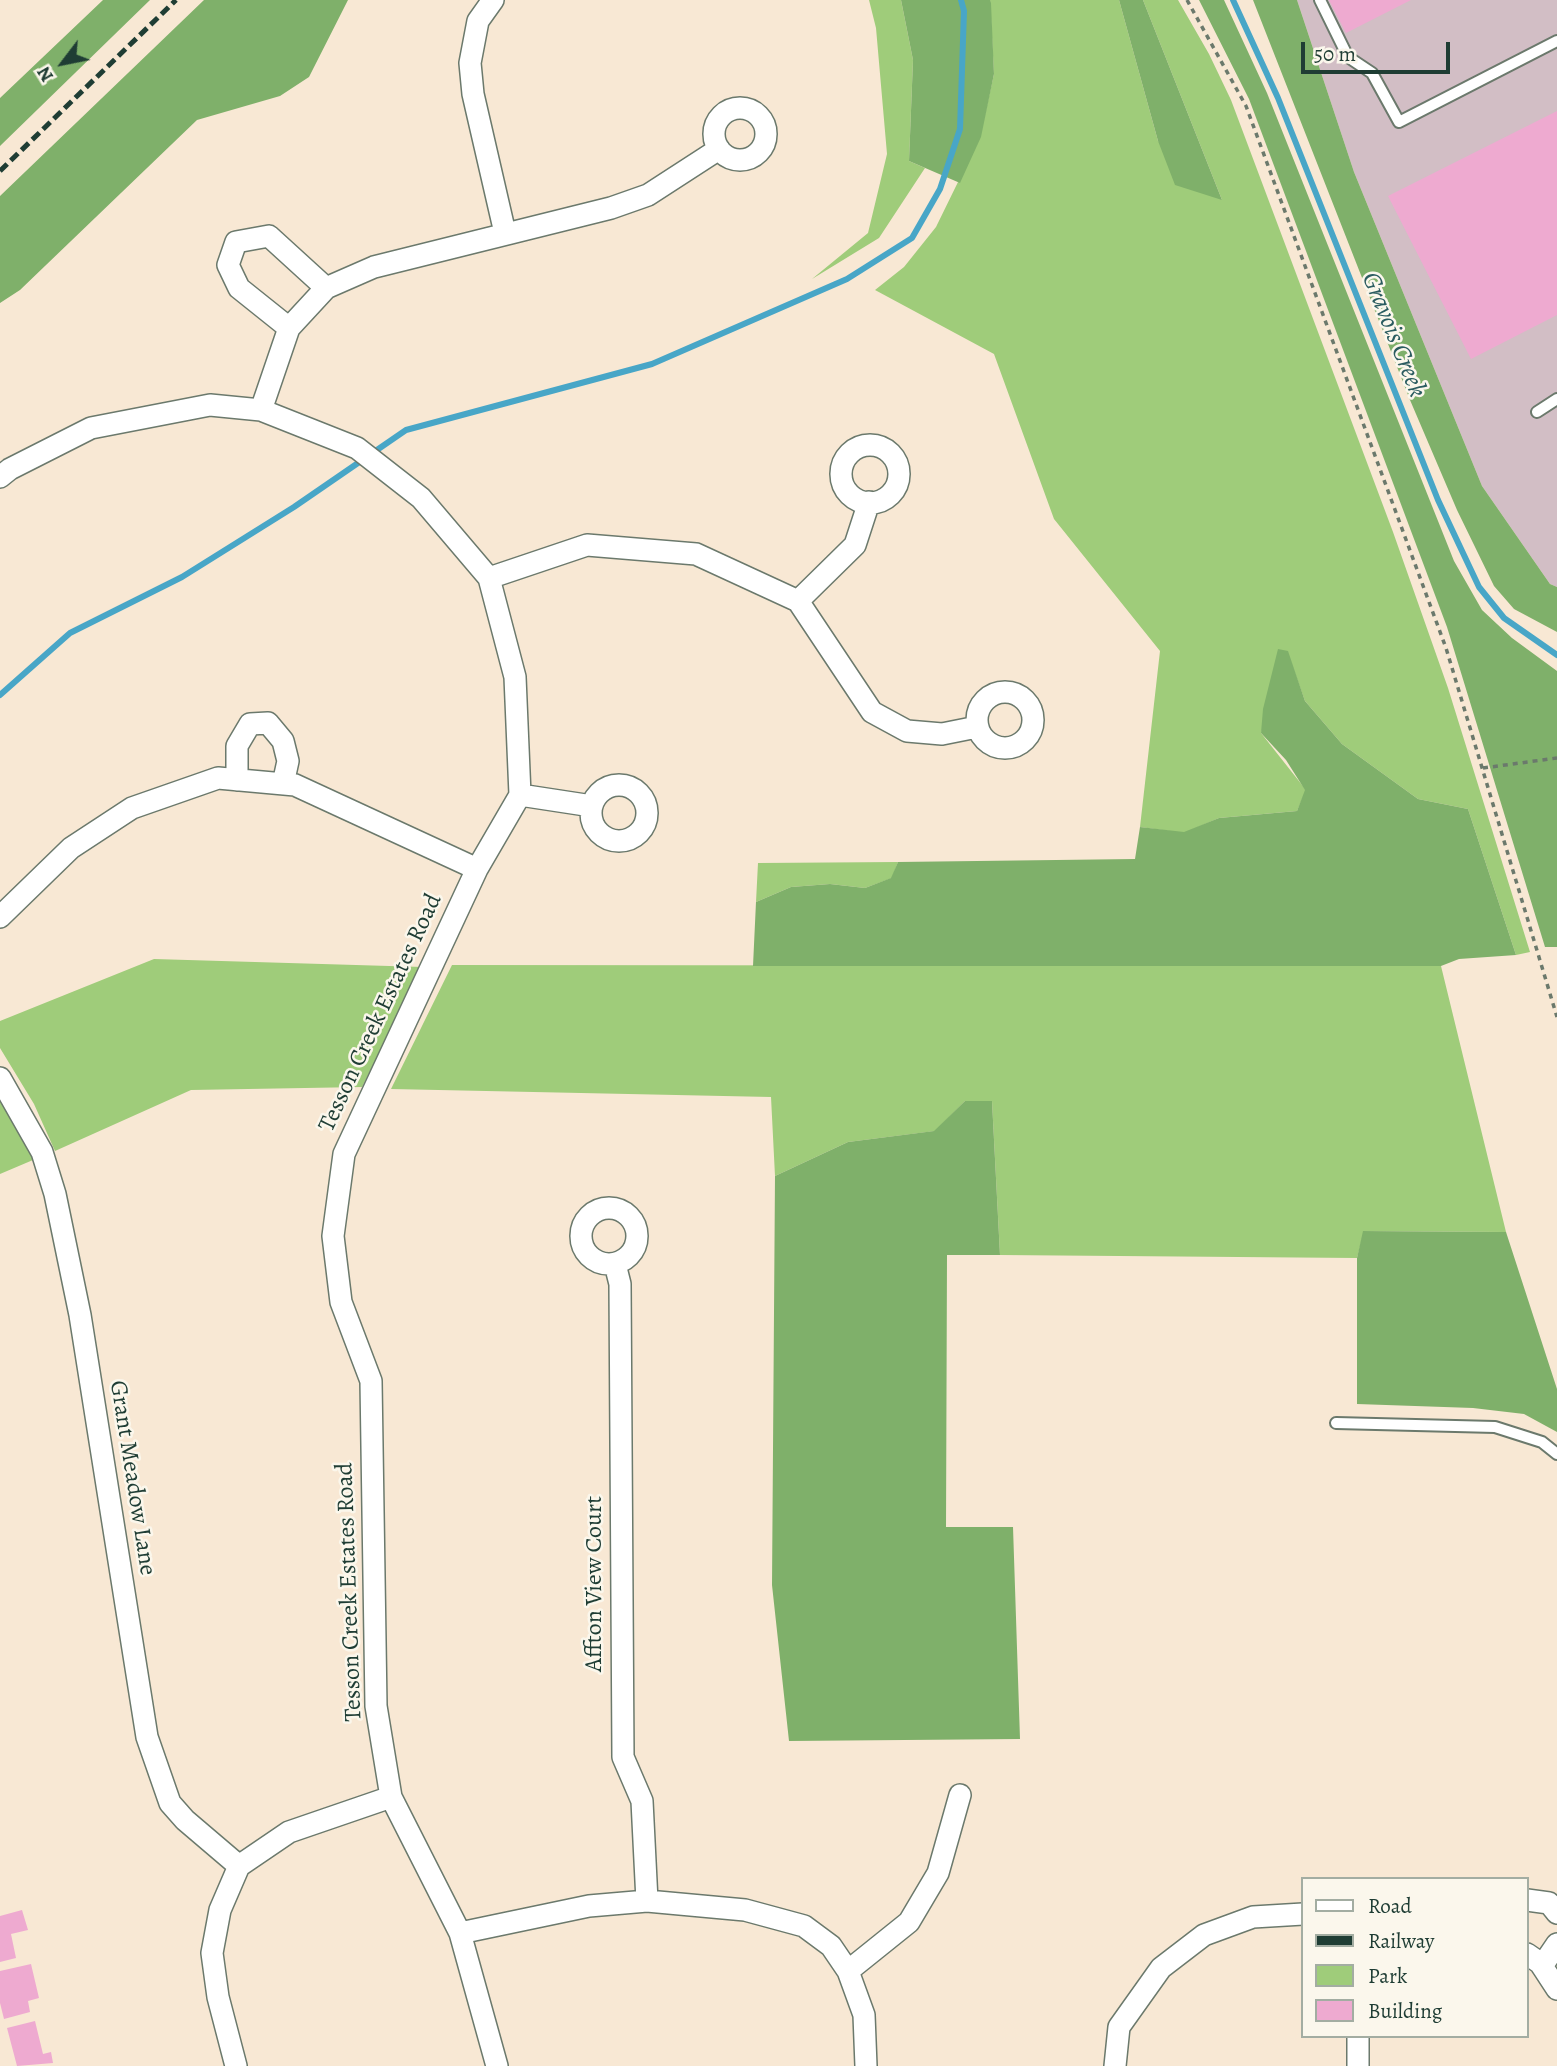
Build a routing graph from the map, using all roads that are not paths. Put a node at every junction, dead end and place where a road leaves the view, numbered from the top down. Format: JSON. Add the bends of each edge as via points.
{"nodes":[{"id":1,"x":493,"y":0,"type":"edge"},
{"id":2,"x":1320,"y":0,"type":"edge"},
{"id":3,"x":1557,"y":41,"type":"edge"},
{"id":4,"x":719,"y":149,"type":"dead end"},
{"id":5,"x":505,"y":233,"type":"junction"},
{"id":6,"x":326,"y":288,"type":"junction"},
{"id":7,"x":289,"y":328,"type":"junction"},
{"id":8,"x":1557,"y":399,"type":"edge"},
{"id":9,"x":261,"y":410,"type":"junction"},
{"id":10,"x":1537,"y":412,"type":"dead end"},
{"id":11,"x":0,"y":477,"type":"edge"},
{"id":12,"x":869,"y":502,"type":"dead end"},
{"id":13,"x":489,"y":578,"type":"junction"},
{"id":14,"x":798,"y":601,"type":"junction"},
{"id":15,"x":977,"y":727,"type":"dead end"},
{"id":16,"x":237,"y":780,"type":"junction"},
{"id":17,"x":283,"y":784,"type":"junction"},
{"id":18,"x":520,"y":794,"type":"junction"},
{"id":19,"x":592,"y":806,"type":"dead end"},
{"id":20,"x":477,"y":869,"type":"junction"},
{"id":21,"x":0,"y":917,"type":"edge"},
{"id":22,"x":0,"y":1078,"type":"edge"},
{"id":23,"x":615,"y":1264,"type":"dead end"},
{"id":24,"x":1336,"y":1423,"type":"dead end"},
{"id":25,"x":1557,"y":1454,"type":"edge"},
{"id":26,"x":960,"y":1795,"type":"dead end"},
{"id":27,"x":391,"y":1797,"type":"junction"},
{"id":28,"x":239,"y":1867,"type":"junction"},
{"id":29,"x":1529,"y":1900,"type":"edge"},
{"id":30,"x":647,"y":1901,"type":"junction"},
{"id":31,"x":1557,"y":1913,"type":"edge"},
{"id":32,"x":1302,"y":1914,"type":"edge"},
{"id":33,"x":460,"y":1933,"type":"junction"},
{"id":34,"x":1557,"y":1944,"type":"edge"},
{"id":35,"x":1534,"y":1960,"type":"edge"},
{"id":36,"x":848,"y":1971,"type":"junction"},
{"id":37,"x":1557,"y":1989,"type":"edge"},
{"id":38,"x":1358,"y":2038,"type":"edge"},
{"id":39,"x":236,"y":2066,"type":"edge"},
{"id":40,"x":497,"y":2066,"type":"edge"},
{"id":41,"x":866,"y":2066,"type":"edge"},
{"id":42,"x":1115,"y":2066,"type":"edge"},
{"id":43,"x":1359,"y":2066,"type":"edge"}],
"edges":[{"from":1,"to":5,"type":"street","via":[[478,21],[470,63]]},
{"from":2,"to":3,"type":"lane","via":[[1348,57],[1372,73],[1399,122]]},
{"from":4,"to":5,"type":"street","via":[[648,195]]},
{"from":5,"to":6,"type":"street","via":[[374,267]]},
{"from":6,"to":7,"type":"street"},
{"from":6,"to":7,"type":"street","via":[[269,236],[236,243],[228,265],[239,288]]},
{"from":7,"to":9,"type":"street"},
{"from":8,"to":10,"type":"lane"},
{"from":9,"to":11,"type":"street","via":[[210,405],[91,428]]},
{"from":9,"to":13,"type":"street","via":[[357,448],[421,498]]},
{"from":12,"to":14,"type":"street","via":[[855,545]]},
{"from":13,"to":14,"type":"street","via":[[587,545],[696,554]]},
{"from":13,"to":18,"type":"street","via":[[515,677]]},
{"from":14,"to":15,"type":"street","via":[[872,712],[907,731],[942,734]]},
{"from":16,"to":17,"type":"street"},
{"from":16,"to":17,"type":"street","via":[[237,746],[250,724],[268,723],[283,741],[288,761]]},
{"from":16,"to":21,"type":"street","via":[[218,778],[132,808],[71,848]]},
{"from":17,"to":20,"type":"street","via":[[295,785]]},
{"from":18,"to":19,"type":"street"},
{"from":18,"to":20,"type":"street","name":"Tesson Creek Estates Road"},
{"from":20,"to":27,"type":"street","name":"Tesson Creek Estates Road","via":[[344,1154],[333,1236],[341,1302],[371,1381],[376,1706]]},
{"from":22,"to":28,"type":"street","name":"Grant Meadow Lane","via":[[42,1152],[55,1194],[80,1315],[147,1737],[170,1803]]},
{"from":23,"to":30,"type":"street","name":"Affton View Court","via":[[620,1284],[623,1757],[642,1801]]},
{"from":24,"to":25,"type":"lane","via":[[1495,1427],[1542,1443]]},
{"from":26,"to":36,"type":"street","via":[[938,1873],[909,1922]]},
{"from":27,"to":28,"type":"street","via":[[289,1832]]},
{"from":27,"to":33,"type":"street","name":"Tesson Creek Estates Road"},
{"from":28,"to":39,"type":"street","via":[[220,1910],[212,1953]]},
{"from":29,"to":31,"type":"street","via":[[1549,1903]]},
{"from":30,"to":33,"type":"street","via":[[589,1906]]},
{"from":30,"to":36,"type":"street","via":[[745,1909],[804,1926],[831,1946]]},
{"from":32,"to":42,"type":"street","via":[[1253,1917],[1204,1935],[1161,1968],[1119,2027]]},
{"from":33,"to":40,"type":"street","name":"Tesson Creek Estates Road"},
{"from":34,"to":35,"type":"street"},
{"from":35,"to":37,"type":"street"},
{"from":36,"to":41,"type":"street","via":[[864,2015]]},
{"from":38,"to":43,"type":"street"}]}
